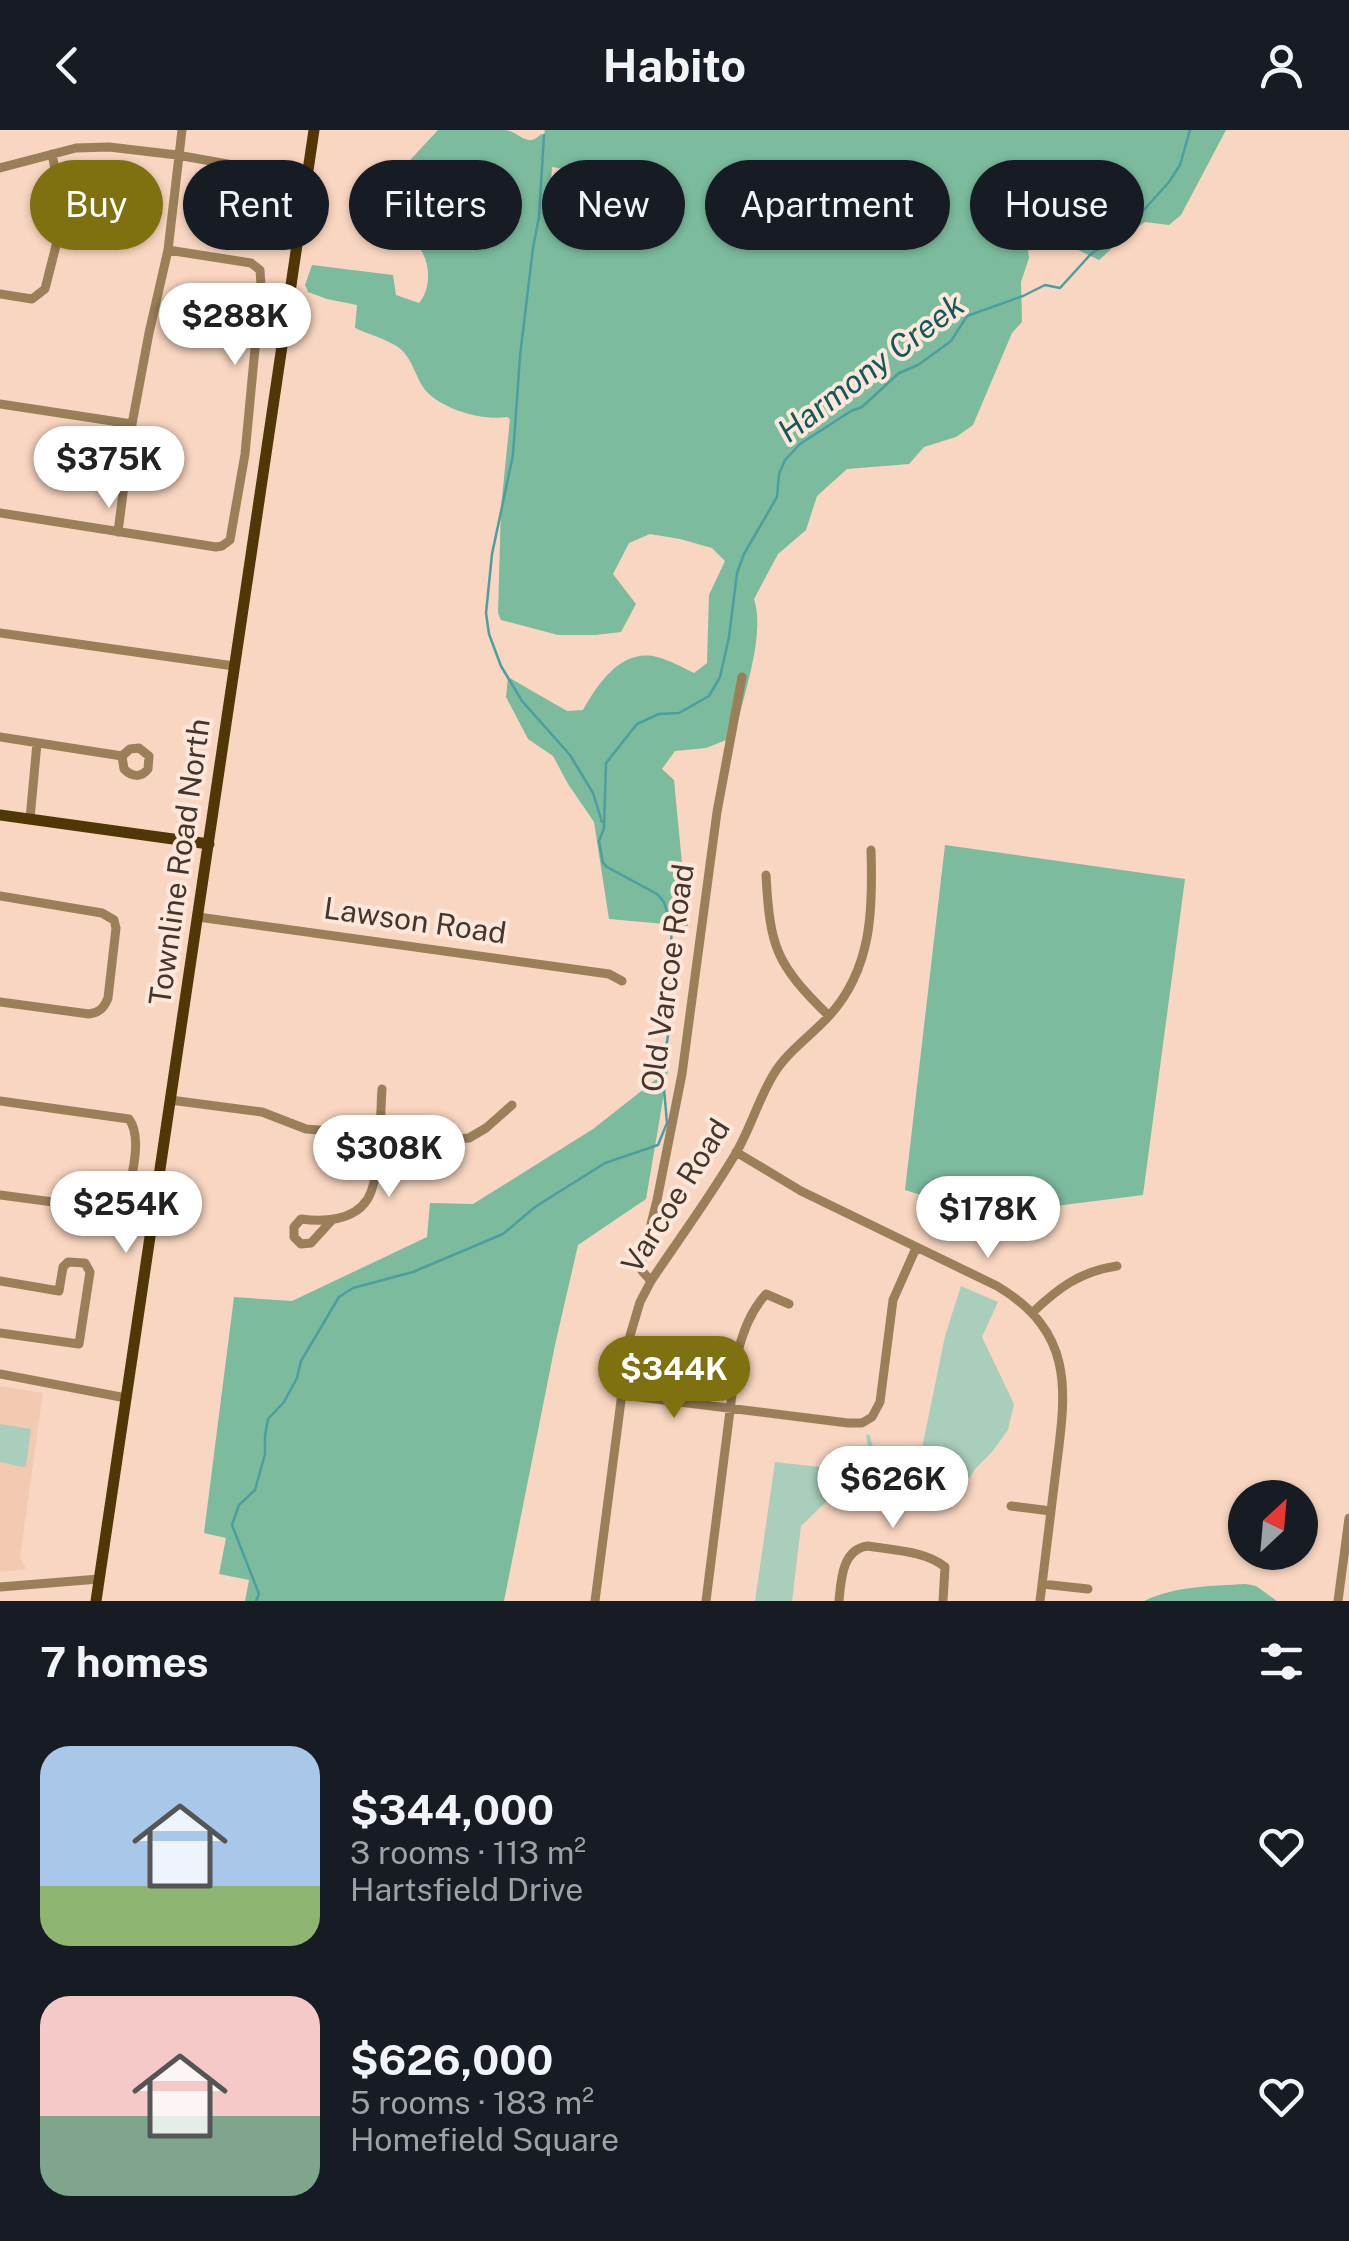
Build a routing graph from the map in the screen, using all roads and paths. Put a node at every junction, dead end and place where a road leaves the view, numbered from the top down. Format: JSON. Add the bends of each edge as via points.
{"nodes":[{"id":1,"x":182,"y":130,"type":"edge"},
{"id":2,"x":314,"y":130,"type":"edge"},
{"id":3,"x":52,"y":154,"type":"junction"},
{"id":4,"x":177,"y":155,"type":"junction"},
{"id":5,"x":205,"y":160,"type":"edge"},
{"id":6,"x":310,"y":160,"type":"edge"},
{"id":7,"x":0,"y":168,"type":"edge"},
{"id":8,"x":168,"y":250,"type":"junction"},
{"id":9,"x":296,"y":250,"type":"edge"},
{"id":10,"x":0,"y":294,"type":"edge"},
{"id":11,"x":0,"y":404,"type":"edge"},
{"id":12,"x":132,"y":424,"type":"junction"},
{"id":13,"x":0,"y":513,"type":"edge"},
{"id":14,"x":118,"y":532,"type":"junction"},
{"id":15,"x":0,"y":633,"type":"edge"},
{"id":16,"x":234,"y":666,"type":"junction"},
{"id":17,"x":742,"y":678,"type":"dead end"},
{"id":18,"x":0,"y":737,"type":"edge"},
{"id":19,"x":37,"y":743,"type":"junction"},
{"id":20,"x":122,"y":756,"type":"dead end"},
{"id":21,"x":0,"y":815,"type":"edge"},
{"id":22,"x":30,"y":819,"type":"junction"},
{"id":23,"x":209,"y":844,"type":"junction"},
{"id":24,"x":871,"y":850,"type":"dead end"},
{"id":25,"x":766,"y":875,"type":"dead end"},
{"id":26,"x":0,"y":896,"type":"edge"},
{"id":27,"x":198,"y":917,"type":"junction"},
{"id":28,"x":622,"y":981,"type":"dead end"},
{"id":29,"x":0,"y":1002,"type":"edge"},
{"id":30,"x":829,"y":1016,"type":"junction"},
{"id":31,"x":382,"y":1089,"type":"dead end"},
{"id":32,"x":0,"y":1100,"type":"edge"},
{"id":33,"x":170,"y":1100,"type":"junction"},
{"id":34,"x":512,"y":1105,"type":"dead end"},
{"id":35,"x":378,"y":1136,"type":"junction"},
{"id":36,"x":736,"y":1152,"type":"junction"},
{"id":37,"x":0,"y":1195,"type":"edge"},
{"id":38,"x":332,"y":1220,"type":"dead end"},
{"id":39,"x":916,"y":1248,"type":"junction"},
{"id":40,"x":1117,"y":1266,"type":"dead end"},
{"id":41,"x":0,"y":1281,"type":"edge"},
{"id":42,"x":651,"y":1281,"type":"junction"},
{"id":43,"x":789,"y":1304,"type":"dead end"},
{"id":44,"x":1032,"y":1313,"type":"junction"},
{"id":45,"x":0,"y":1333,"type":"edge"},
{"id":46,"x":0,"y":1374,"type":"edge"},
{"id":47,"x":623,"y":1394,"type":"junction"},
{"id":48,"x":126,"y":1398,"type":"junction"},
{"id":49,"x":730,"y":1409,"type":"junction"},
{"id":50,"x":1012,"y":1506,"type":"dead end"},
{"id":51,"x":1051,"y":1511,"type":"junction"},
{"id":52,"x":1349,"y":1518,"type":"edge"},
{"id":53,"x":99,"y":1578,"type":"junction"},
{"id":54,"x":1042,"y":1584,"type":"junction"},
{"id":55,"x":0,"y":1587,"type":"edge"},
{"id":56,"x":1088,"y":1590,"type":"dead end"},
{"id":57,"x":96,"y":1601,"type":"edge"},
{"id":58,"x":595,"y":1601,"type":"edge"},
{"id":59,"x":706,"y":1601,"type":"edge"},
{"id":60,"x":839,"y":1601,"type":"edge"},
{"id":61,"x":943,"y":1601,"type":"edge"},
{"id":62,"x":1040,"y":1601,"type":"edge"},
{"id":63,"x":1338,"y":1601,"type":"edge"}],
"edges":[{"from":1,"to":4,"type":"street"},
{"from":2,"to":6,"type":"main road","name":"Townline Road North"},
{"from":3,"to":4,"type":"street","via":[[109,147]]},
{"from":3,"to":7,"type":"street"},
{"from":3,"to":10,"type":"street","via":[[62,222],[45,289],[32,299]]},
{"from":4,"to":5,"type":"street"},
{"from":4,"to":8,"type":"street"},
{"from":8,"to":12,"type":"street"},
{"from":8,"to":14,"type":"street","via":[[260,270],[232,534],[216,547]]},
{"from":9,"to":16,"type":"main road","name":"Townline Road North"},
{"from":11,"to":12,"type":"street"},
{"from":12,"to":14,"type":"street"},
{"from":13,"to":14,"type":"street"},
{"from":15,"to":16,"type":"street"},
{"from":16,"to":23,"type":"main road","name":"Townline Road North"},
{"from":17,"to":42,"type":"street","name":"Old Varcoe Road","via":[[682,1074],[642,1260]]},
{"from":18,"to":19,"type":"street"},
{"from":19,"to":20,"type":"street"},
{"from":19,"to":22,"type":"street"},
{"from":21,"to":22,"type":"main road"},
{"from":22,"to":23,"type":"main road"},
{"from":23,"to":27,"type":"main road","name":"Townline Road North"},
{"from":24,"to":30,"type":"street","name":"Varcoe Road","via":[[866,950]]},
{"from":25,"to":30,"type":"street","via":[[780,958]]},
{"from":26,"to":29,"type":"street","via":[[102,913],[116,928],[108,998],[99,1011]]},
{"from":27,"to":28,"type":"street","name":"Lawson Road","via":[[610,974]]},
{"from":27,"to":33,"type":"main road","name":"Townline Road North"},
{"from":30,"to":36,"type":"street","name":"Varcoe Road","via":[[780,1065]]},
{"from":31,"to":35,"type":"street"},
{"from":32,"to":37,"type":"street","via":[[129,1119],[136,1128],[121,1211]]},
{"from":33,"to":35,"type":"street","via":[[262,1112],[306,1129]]},
{"from":33,"to":48,"type":"main road","name":"Townline Road North"},
{"from":34,"to":35,"type":"street","via":[[470,1138]]},
{"from":35,"to":38,"type":"street","via":[[369,1198]]},
{"from":36,"to":39,"type":"street"},
{"from":36,"to":42,"type":"street","name":"Varcoe Road"},
{"from":39,"to":44,"type":"street","via":[[997,1286]]},
{"from":39,"to":49,"type":"street","via":[[893,1300],[880,1402],[872,1418],[848,1423]]},
{"from":40,"to":44,"type":"street","via":[[1076,1277]]},
{"from":41,"to":45,"type":"street","via":[[58,1291],[68,1262],[84,1263],[90,1272],[79,1344]]},
{"from":42,"to":47,"type":"street","name":"Varcoe Road","via":[[634,1321]]},
{"from":43,"to":49,"type":"street","via":[[766,1294],[756,1305],[740,1342]]},
{"from":44,"to":51,"type":"street","via":[[1051,1340],[1064,1385]]},
{"from":46,"to":48,"type":"street"},
{"from":47,"to":49,"type":"street"},
{"from":47,"to":58,"type":"street","name":"Varcoe Road"},
{"from":48,"to":53,"type":"main road","name":"Townline Road North"},
{"from":49,"to":59,"type":"street"},
{"from":50,"to":51,"type":"street"},
{"from":51,"to":54,"type":"street"},
{"from":52,"to":63,"type":"street"},
{"from":53,"to":55,"type":"street"},
{"from":53,"to":57,"type":"main road","name":"Townline Road North"},
{"from":54,"to":56,"type":"street"},
{"from":54,"to":62,"type":"street"},
{"from":60,"to":61,"type":"street","via":[[850,1555],[868,1546],[940,1562]]}]}
